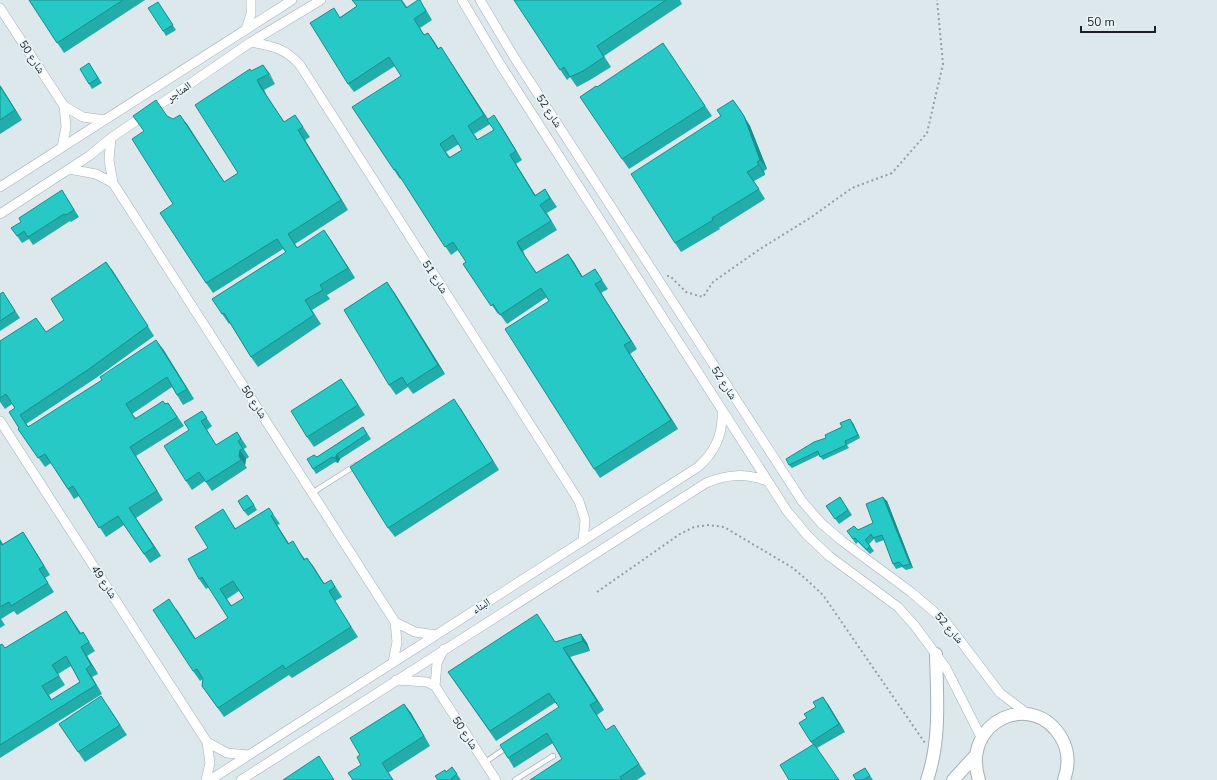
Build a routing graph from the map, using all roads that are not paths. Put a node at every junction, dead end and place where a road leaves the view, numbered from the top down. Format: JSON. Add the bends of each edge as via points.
{"nodes":[{"id":1,"x":252,"y":0,"type":"edge"},
{"id":2,"x":292,"y":0,"type":"edge"},
{"id":3,"x":320,"y":0,"type":"edge"},
{"id":4,"x":462,"y":0,"type":"edge"},
{"id":5,"x":480,"y":0,"type":"edge"},
{"id":6,"x":0,"y":8,"type":"edge"},
{"id":7,"x":246,"y":29,"type":"junction"},
{"id":8,"x":251,"y":42,"type":"junction"},
{"id":9,"x":64,"y":106,"type":"junction"},
{"id":10,"x":105,"y":120,"type":"junction"},
{"id":11,"x":111,"y":138,"type":"junction"},
{"id":12,"x":62,"y":147,"type":"junction"},
{"id":13,"x":69,"y":169,"type":"junction"},
{"id":14,"x":113,"y":183,"type":"junction"},
{"id":15,"x":0,"y":187,"type":"edge"},
{"id":16,"x":0,"y":214,"type":"edge"},
{"id":17,"x":722,"y":411,"type":"junction"},
{"id":18,"x":0,"y":421,"type":"edge"},
{"id":19,"x":359,"y":463,"type":"edge"},
{"id":20,"x":767,"y":481,"type":"junction"},
{"id":21,"x":312,"y":493,"type":"junction"},
{"id":22,"x":583,"y":541,"type":"junction"},
{"id":23,"x":395,"y":622,"type":"junction"},
{"id":24,"x":436,"y":635,"type":"junction"},
{"id":25,"x":444,"y":649,"type":"junction"},
{"id":26,"x":936,"y":654,"type":"junction"},
{"id":27,"x":393,"y":662,"type":"junction"},
{"id":28,"x":396,"y":680,"type":"junction"},
{"id":29,"x":435,"y":686,"type":"junction"},
{"id":30,"x":1028,"y":714,"type":"junction"},
{"id":31,"x":981,"y":737,"type":"junction"},
{"id":32,"x":207,"y":742,"type":"junction"},
{"id":33,"x":510,"y":745,"type":"edge"},
{"id":34,"x":248,"y":755,"type":"junction"},
{"id":35,"x":553,"y":756,"type":"edge"},
{"id":36,"x":975,"y":756,"type":"junction"},
{"id":37,"x":484,"y":763,"type":"junction"},
{"id":38,"x":253,"y":776,"type":"edge"},
{"id":39,"x":206,"y":780,"type":"edge"},
{"id":40,"x":210,"y":780,"type":"edge"},
{"id":41,"x":241,"y":780,"type":"edge"},
{"id":42,"x":496,"y":780,"type":"edge"},
{"id":43,"x":515,"y":780,"type":"edge"},
{"id":44,"x":927,"y":780,"type":"edge"},
{"id":45,"x":953,"y":780,"type":"edge"},
{"id":46,"x":979,"y":780,"type":"edge"},
{"id":47,"x":1064,"y":780,"type":"edge"}],
"edges":[{"from":1,"to":7,"type":"street"},
{"from":2,"to":7,"type":"street","name":"المناجر"},
{"from":3,"to":8,"type":"street","name":"المناجر"},
{"from":4,"to":17,"type":"street","name":"شارع 52","via":[[500,64]]},
{"from":5,"to":30,"type":"street","name":"شارع 52","via":[[514,57],[802,501],[842,542],[911,592],[946,622],[1000,692]]},
{"from":6,"to":9,"type":"street","name":"شارع 50"},
{"from":7,"to":10,"type":"street","name":"المناجر"},
{"from":8,"to":11,"type":"street","name":"المناجر"},
{"from":8,"to":22,"type":"street","name":"شارع 51","via":[[279,48],[291,55],[300,65],[579,501],[585,520]]},
{"from":9,"to":10,"type":"street","name":"شارع 50","via":[[83,117]]},
{"from":9,"to":12,"type":"street","name":"شارع 50","via":[[66,127]]},
{"from":10,"to":12,"type":"street","name":"المناجر"},
{"from":11,"to":13,"type":"street","name":"المناجر"},
{"from":11,"to":14,"type":"street","name":"شارع 50","via":[[109,160]]},
{"from":12,"to":15,"type":"street","name":"المناجر"},
{"from":13,"to":14,"type":"street","via":[[96,174]]},
{"from":13,"to":16,"type":"street","name":"المناجر"},
{"from":14,"to":21,"type":"street","name":"شارع 50"},
{"from":17,"to":20,"type":"street","name":"شارع 52"},
{"from":17,"to":22,"type":"street","name":"البناء","via":[[720,436],[708,458]]},
{"from":18,"to":32,"type":"street","name":"شارع 49"},
{"from":19,"to":21,"type":"lane"},
{"from":20,"to":25,"type":"street","name":"البناء","via":[[736,474],[706,483]]},
{"from":20,"to":26,"type":"street","name":"شارع 52","via":[[807,535],[829,556],[898,607]]},
{"from":21,"to":23,"type":"street","name":"شارع 50"},
{"from":22,"to":24,"type":"street","name":"البناء"},
{"from":23,"to":24,"type":"street","name":"شارع 50","via":[[414,632]]},
{"from":23,"to":27,"type":"street","name":"شارع 50","via":[[397,642]]},
{"from":24,"to":27,"type":"street","name":"البناء"},
{"from":25,"to":28,"type":"street","name":"البناء"},
{"from":25,"to":29,"type":"street","via":[[437,663]]},
{"from":26,"to":31,"type":"street","name":"شارع 52","via":[[946,668]]},
{"from":26,"to":44,"type":"street","via":[[938,720],[931,770]]},
{"from":27,"to":34,"type":"street","name":"البناء"},
{"from":28,"to":29,"type":"street","via":[[427,682]]},
{"from":28,"to":38,"type":"street","name":"البناء"},
{"from":29,"to":37,"type":"street","name":"شارع 50"},
{"from":30,"to":31,"type":"street","via":[[1006,716],[996,721]]},
{"from":30,"to":47,"type":"street","via":[[1046,721],[1060,734],[1068,761]]},
{"from":31,"to":36,"type":"street"},
{"from":32,"to":34,"type":"street","name":"شارع 49","via":[[227,753]]},
{"from":32,"to":39,"type":"street","name":"شارع 49","via":[[210,763]]},
{"from":33,"to":37,"type":"lane"},
{"from":34,"to":40,"type":"street","name":"البناء"},
{"from":35,"to":43,"type":"lane"},
{"from":36,"to":45,"type":"street"},
{"from":36,"to":46,"type":"street","via":[[975,769]]},
{"from":37,"to":42,"type":"street","name":"شارع 50"},
{"from":38,"to":41,"type":"street","name":"البناء"}]}
